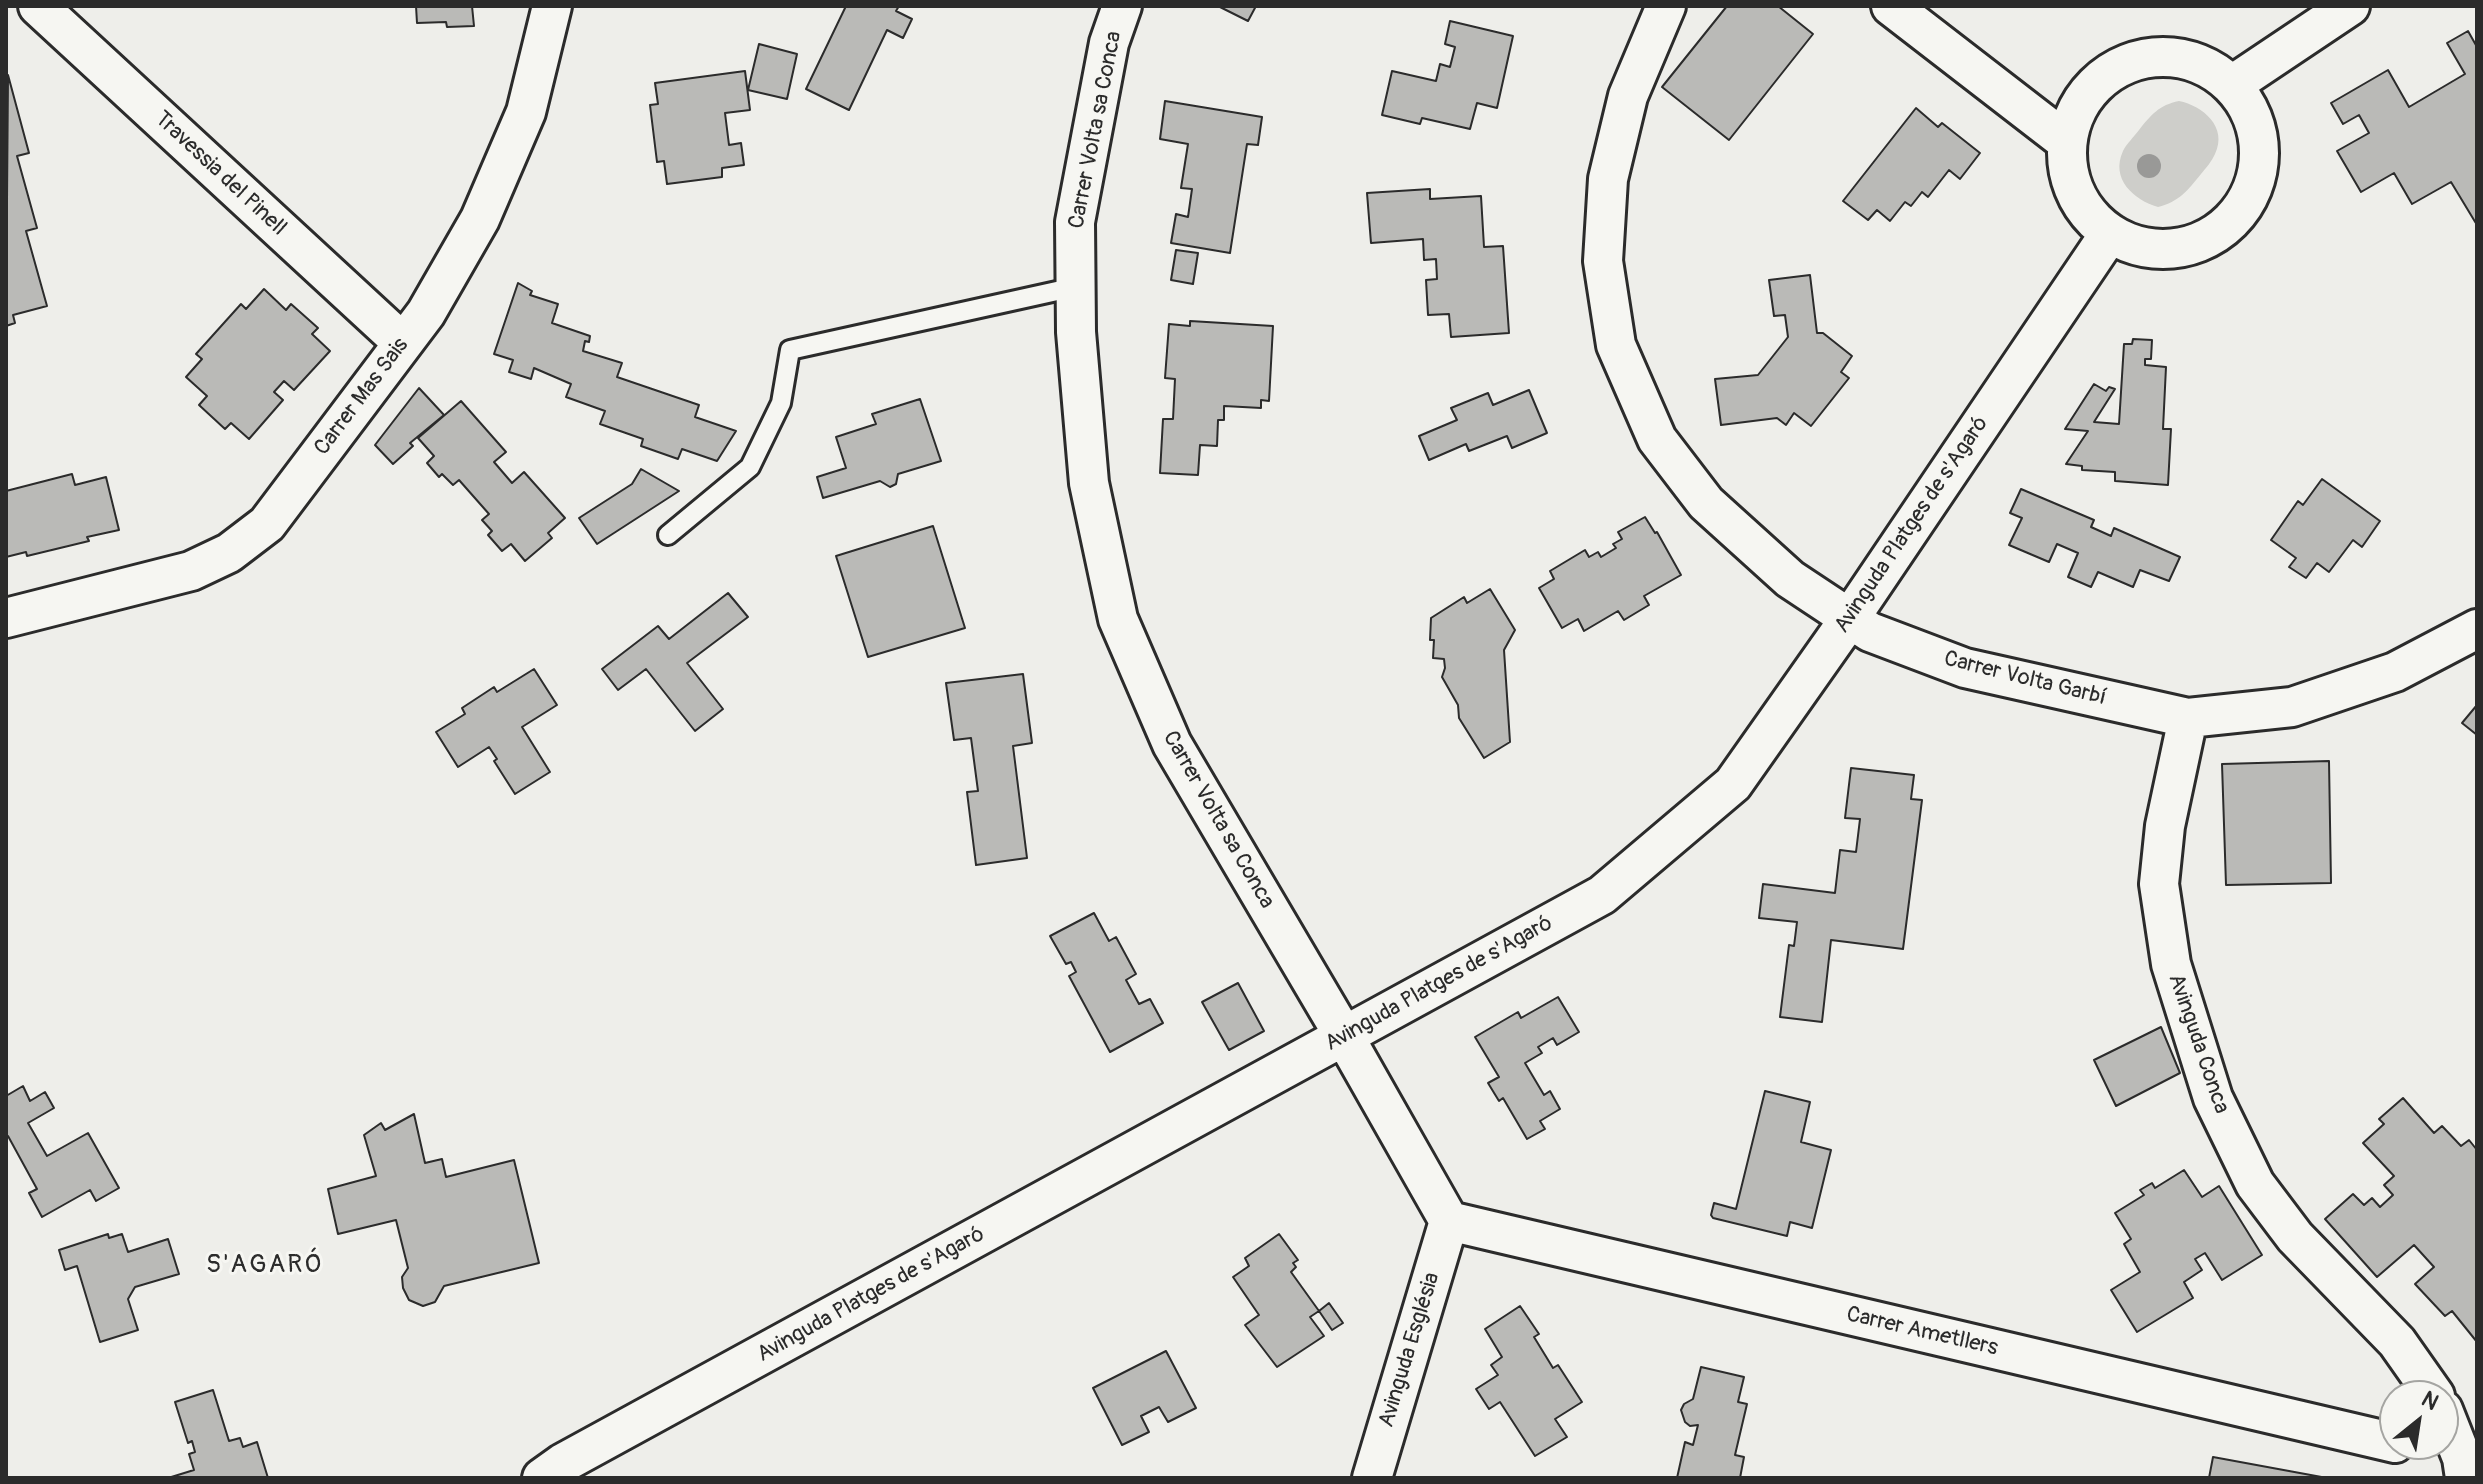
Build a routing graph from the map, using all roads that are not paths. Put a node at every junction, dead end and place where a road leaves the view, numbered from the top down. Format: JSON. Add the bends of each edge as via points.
{"nodes":[{"id":1,"x":38,"y":6,"type":"edge"},
{"id":2,"x":552,"y":6,"type":"edge"},
{"id":3,"x":1122,"y":6,"type":"edge"},
{"id":4,"x":1666,"y":6,"type":"edge"},
{"id":5,"x":1891,"y":6,"type":"edge"},
{"id":6,"x":2350,"y":6,"type":"edge"},
{"id":7,"x":2232,"y":85,"type":"junction"},
{"id":8,"x":2067,"y":142,"type":"junction"},
{"id":9,"x":2110,"y":233,"type":"junction"},
{"id":10,"x":1075,"y":287,"type":"junction"},
{"id":11,"x":403,"y":343,"type":"junction"},
{"id":12,"x":668,"y":535,"type":"dead end"},
{"id":13,"x":6,"y":618,"type":"edge"},
{"id":14,"x":1850,"y":618,"type":"junction"},
{"id":15,"x":2477,"y":629,"type":"edge"},
{"id":16,"x":2188,"y":718,"type":"junction"},
{"id":17,"x":1344,"y":1036,"type":"junction"},
{"id":18,"x":1449,"y":1221,"type":"junction"},
{"id":19,"x":2424,"y":1380,"type":"edge"},
{"id":20,"x":2379,"y":1439,"type":"edge"},
{"id":21,"x":2442,"y":1460,"type":"edge"},
{"id":22,"x":2463,"y":1468,"type":"edge"},
{"id":23,"x":542,"y":1478,"type":"edge"},
{"id":24,"x":1372,"y":1478,"type":"edge"}],
"edges":[{"from":1,"to":11,"type":"street","name":"Travessia del Pinell"},
{"from":2,"to":11,"type":"street","name":"Carrer Mas Sais","via":[[526,112],[480,219]]},
{"from":3,"to":10,"type":"street","name":"Carrer Volta sa Conca","via":[[1109,43],[1075,222]]},
{"from":4,"to":14,"type":"street","name":"Carrer Volta Garbí","via":[[1628,96],[1608,179],[1603,261],[1616,345],[1657,439],[1706,503],[1790,579]]},
{"from":5,"to":8,"type":"street"},
{"from":6,"to":7,"type":"street"},
{"from":7,"to":8,"type":"street","via":[[2207,67],[2178,58],[2147,58],[2117,68],[2093,87],[2075,113]]},
{"from":7,"to":9,"type":"street","via":[[2250,110],[2259,138],[2259,168],[2250,196],[2231,222],[2205,241],[2173,249],[2140,247]]},
{"from":8,"to":9,"type":"street","via":[[2076,194]]},
{"from":9,"to":14,"type":"street","name":"Avinguda Platges de s'Agaró"},
{"from":10,"to":12,"type":"lane","via":[[790,350],[781,403],[750,467]]},
{"from":10,"to":17,"type":"street","name":"Carrer Volta sa Conca","via":[[1089,483],[1118,619],[1172,744]]},
{"from":11,"to":13,"type":"street","name":"Carrer Mas Sais","via":[[267,524],[229,553],[191,571]]},
{"from":14,"to":16,"type":"street","name":"Carrer Volta Garbí","via":[[1870,632],[1965,668]]},
{"from":14,"to":17,"type":"street","name":"Avinguda Platges de s'Agaró","via":[[1733,784],[1602,895]]},
{"from":15,"to":16,"type":"street","name":"Carrer Volta Garbí","via":[[2395,672],[2292,707]]},
{"from":16,"to":19,"type":"street","name":"Avinguda Conca","via":[[2165,826],[2159,884],[2171,964],[2213,1098],[2255,1184],[2295,1237],[2397,1342]]},
{"from":17,"to":18,"type":"street","name":"Carrer Volta sa Conca"},
{"from":17,"to":23,"type":"street","name":"Avinguda Platges de s'Agaró"},
{"from":18,"to":20,"type":"street","name":"Carrer Ametllers"},
{"from":18,"to":24,"type":"street","name":"Avinguda Església"},
{"from":21,"to":22,"type":"street","name":"Carrer Ametllers"}]}
